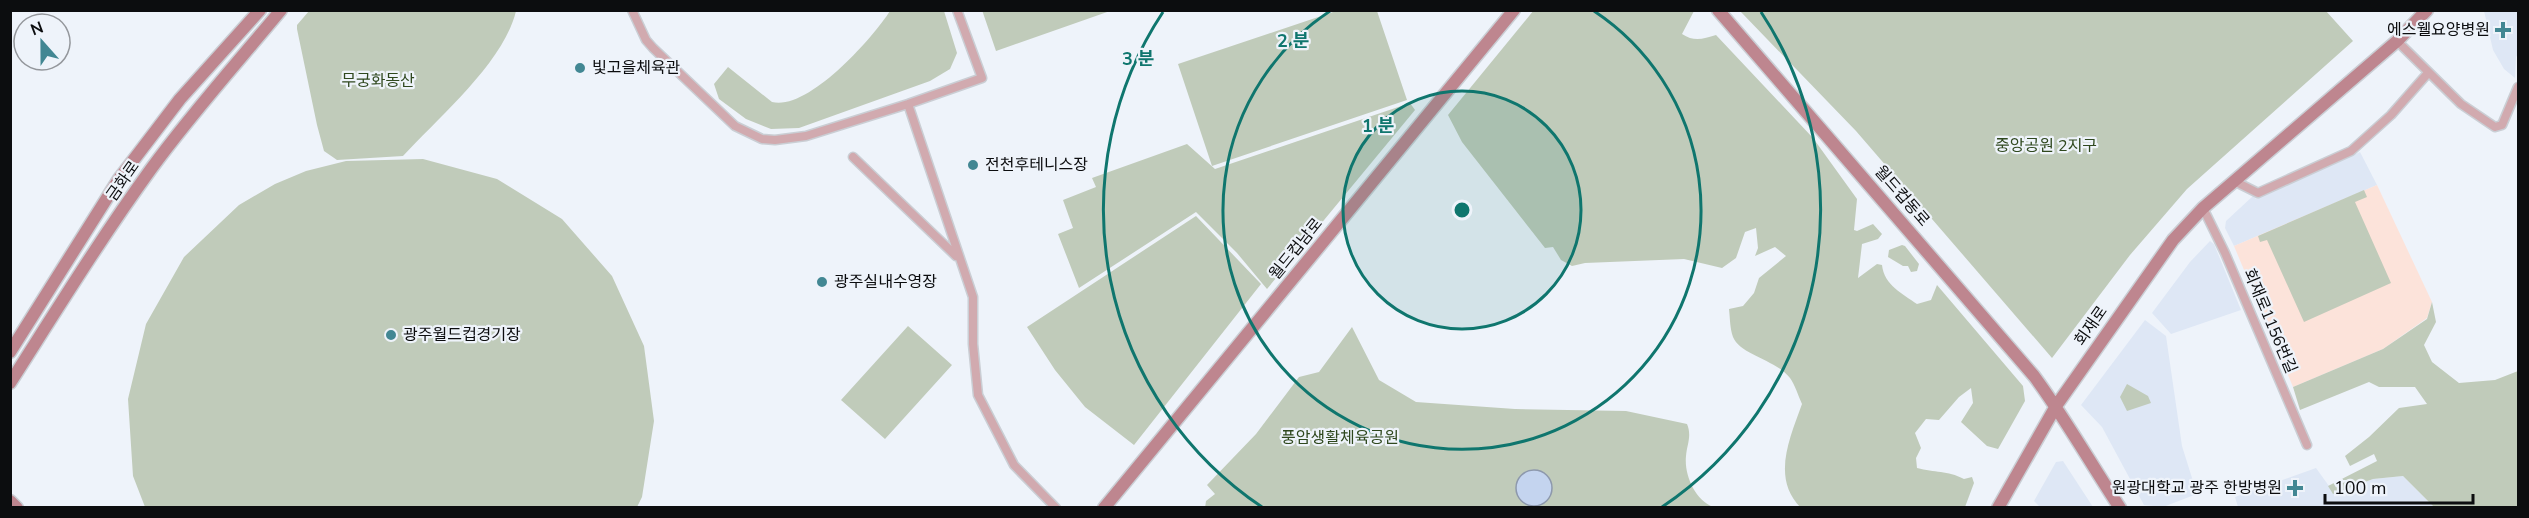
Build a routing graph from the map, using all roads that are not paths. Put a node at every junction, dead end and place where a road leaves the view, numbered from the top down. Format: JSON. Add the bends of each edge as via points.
{"nodes":[{"id":1,"x":260,"y":10,"type":"edge"},
{"id":2,"x":281,"y":10,"type":"edge"},
{"id":3,"x":632,"y":10,"type":"edge"},
{"id":4,"x":957,"y":10,"type":"edge"},
{"id":5,"x":1514,"y":10,"type":"edge"},
{"id":6,"x":1719,"y":10,"type":"edge"},
{"id":7,"x":2427,"y":10,"type":"edge"},
{"id":8,"x":2397,"y":41,"type":"junction"},
{"id":9,"x":2428,"y":73,"type":"junction"},
{"id":10,"x":2518,"y":87,"type":"edge"},
{"id":11,"x":908,"y":104,"type":"junction"},
{"id":12,"x":853,"y":157,"type":"dead end"},
{"id":13,"x":2236,"y":182,"type":"junction"},
{"id":14,"x":2203,"y":208,"type":"junction"},
{"id":15,"x":958,"y":258,"type":"junction"},
{"id":16,"x":10,"y":352,"type":"edge"},
{"id":17,"x":10,"y":383,"type":"edge"},
{"id":18,"x":2056,"y":406,"type":"junction"},
{"id":19,"x":2307,"y":445,"type":"dead end"},
{"id":20,"x":10,"y":501,"type":"edge"},
{"id":21,"x":17,"y":507,"type":"edge"},
{"id":22,"x":1056,"y":507,"type":"edge"},
{"id":23,"x":1104,"y":507,"type":"edge"},
{"id":24,"x":1998,"y":507,"type":"edge"},
{"id":25,"x":2120,"y":507,"type":"edge"}],
"edges":[{"from":1,"to":16,"type":"main road","name":"금화로","via":[[180,99],[118,179]]},
{"from":2,"to":17,"type":"main road","name":"금화로","via":[[151,169]]},
{"from":3,"to":11,"type":"street","via":[[646,40],[693,89],[735,126],[762,139],[806,136]]},
{"from":4,"to":11,"type":"street","via":[[982,78]]},
{"from":5,"to":23,"type":"main road","name":"월드컵남로"},
{"from":6,"to":18,"type":"main road","name":"월드컵동로"},
{"from":7,"to":8,"type":"main road","name":"회재로"},
{"from":8,"to":9,"type":"street"},
{"from":8,"to":13,"type":"main road","name":"회재로"},
{"from":9,"to":10,"type":"street","via":[[2461,104],[2495,127],[2502,125]]},
{"from":9,"to":13,"type":"street","via":[[2391,116],[2351,151],[2258,193]]},
{"from":11,"to":15,"type":"street"},
{"from":12,"to":15,"type":"street"},
{"from":13,"to":14,"type":"main road","name":"회재로"},
{"from":14,"to":18,"type":"main road","name":"회재로","via":[[2173,240]]},
{"from":14,"to":19,"type":"street","name":"회재로1156번길"},
{"from":15,"to":22,"type":"street","via":[[972,297],[978,396],[1014,465]]},
{"from":18,"to":24,"type":"main road","name":"회재로"},
{"from":18,"to":25,"type":"main road","name":"월드컵동로"},
{"from":20,"to":21,"type":"main road"}]}
